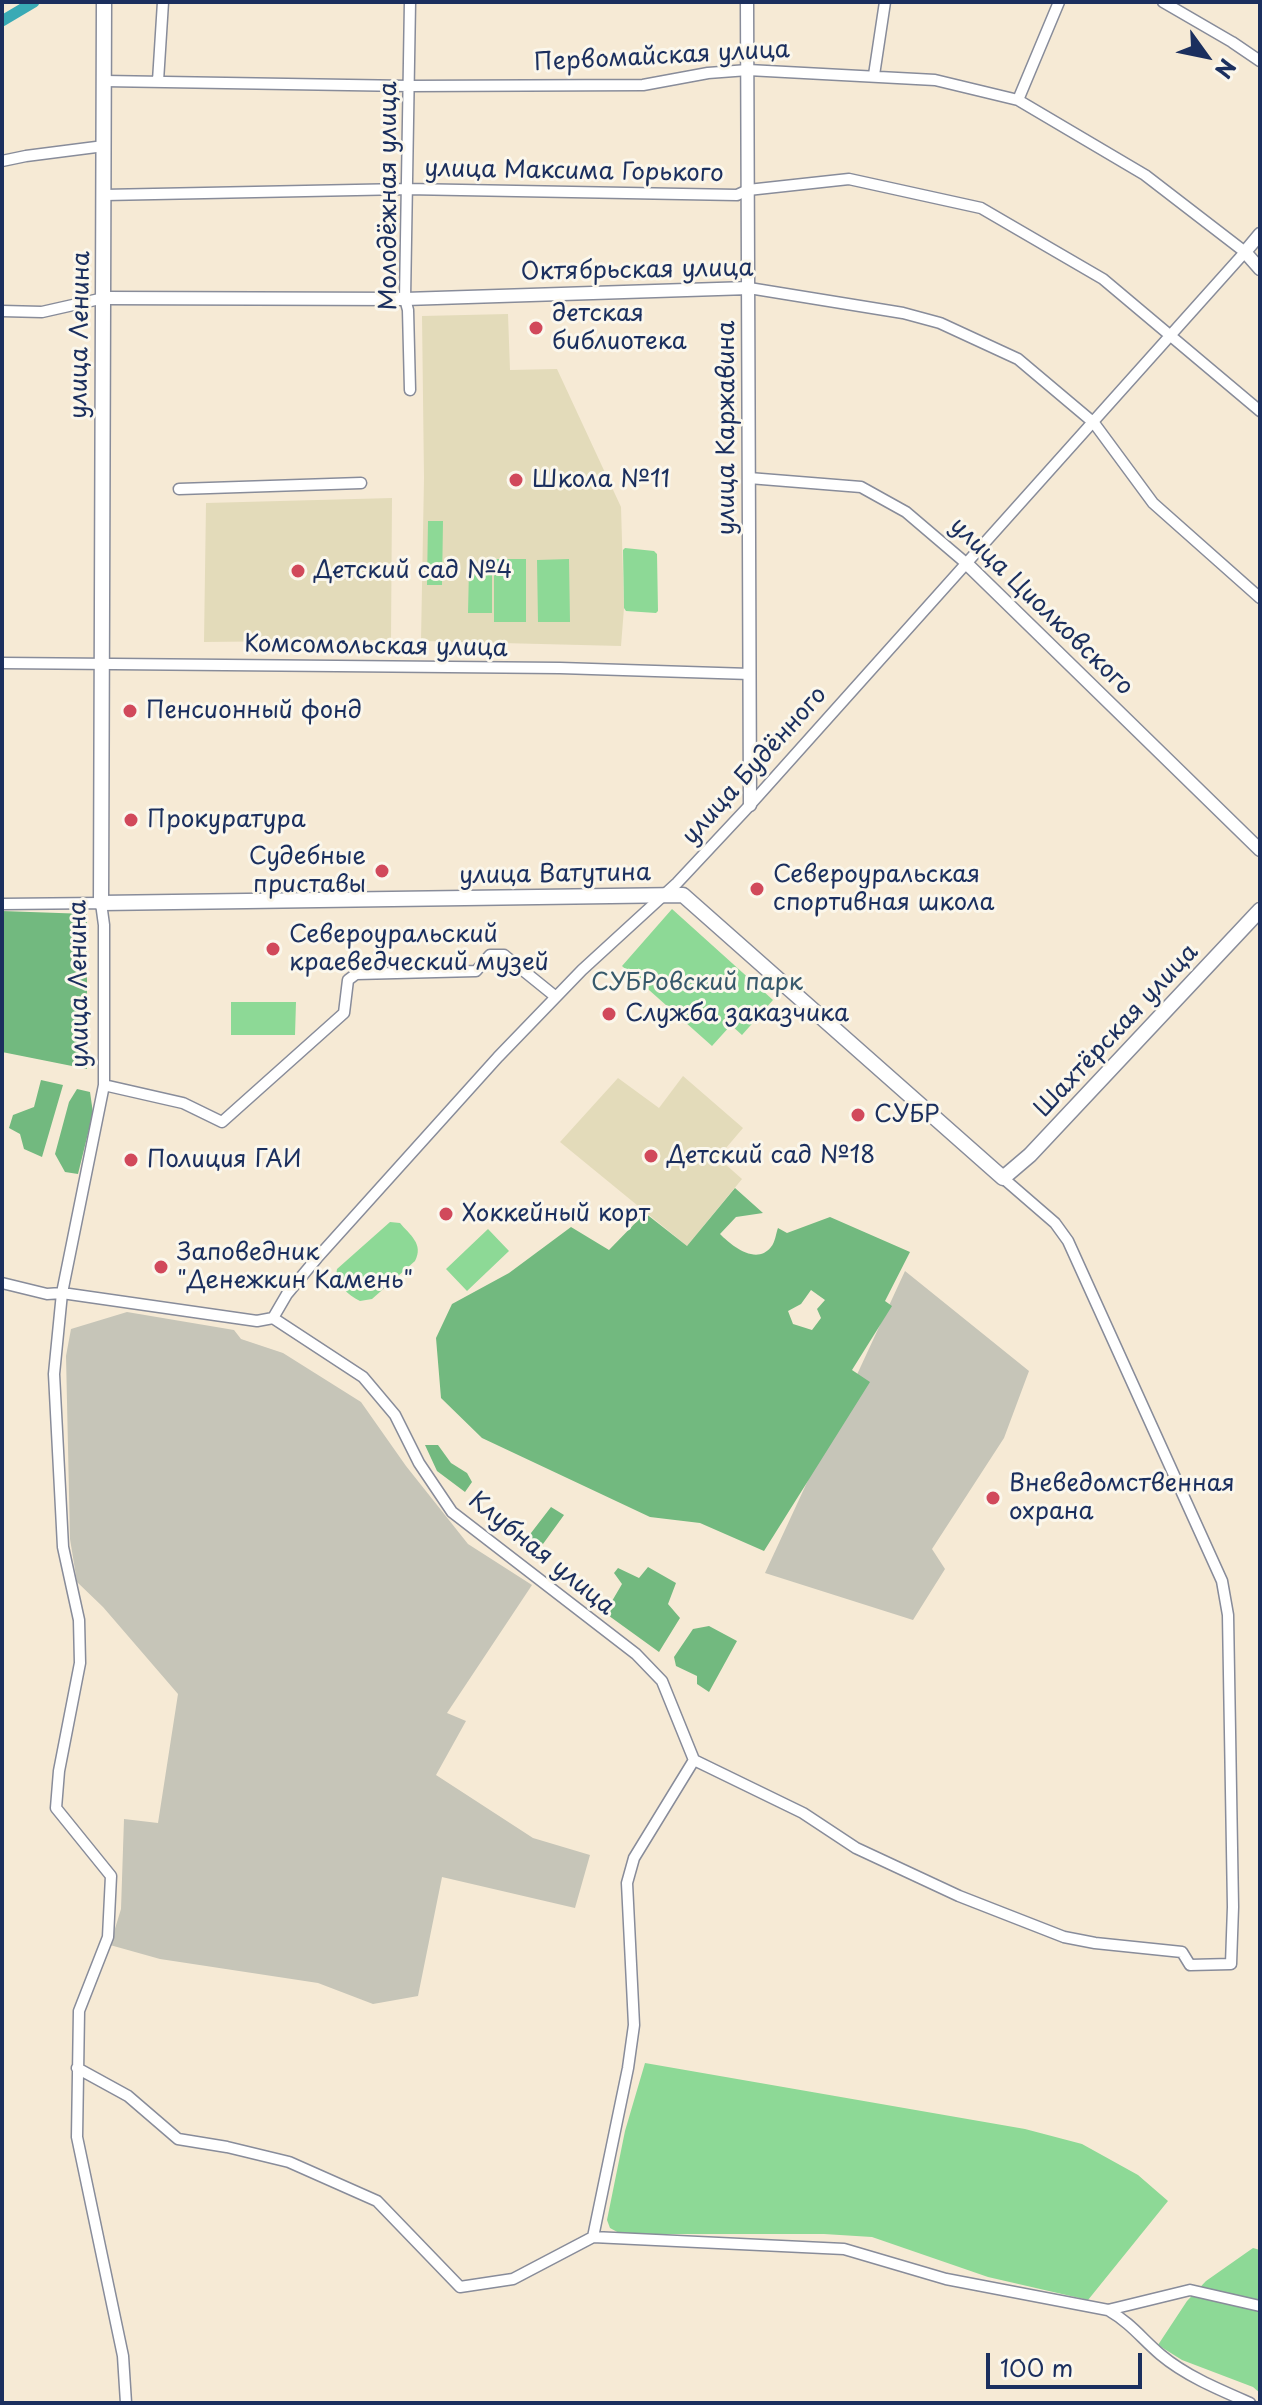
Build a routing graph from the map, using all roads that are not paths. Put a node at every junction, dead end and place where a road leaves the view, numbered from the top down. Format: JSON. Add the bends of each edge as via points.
{"nodes":[{"id":1,"x":163,"y":2,"type":"edge"},
{"id":2,"x":410,"y":2,"type":"edge"},
{"id":3,"x":747,"y":2,"type":"edge"},
{"id":4,"x":885,"y":2,"type":"edge"},
{"id":5,"x":1059,"y":2,"type":"edge"},
{"id":6,"x":1163,"y":2,"type":"edge"},
{"id":7,"x":104,"y":5,"type":"edge"},
{"id":8,"x":1260,"y":61,"type":"edge"},
{"id":9,"x":748,"y":70,"type":"junction"},
{"id":10,"x":874,"y":75,"type":"junction"},
{"id":11,"x":104,"y":81,"type":"junction"},
{"id":12,"x":158,"y":81,"type":"junction"},
{"id":13,"x":409,"y":86,"type":"junction"},
{"id":14,"x":1018,"y":100,"type":"junction"},
{"id":15,"x":104,"y":146,"type":"junction"},
{"id":16,"x":2,"y":161,"type":"edge"},
{"id":17,"x":406,"y":189,"type":"junction"},
{"id":18,"x":748,"y":190,"type":"junction"},
{"id":19,"x":104,"y":195,"type":"junction"},
{"id":20,"x":1260,"y":234,"type":"edge"},
{"id":21,"x":1245,"y":252,"type":"junction"},
{"id":22,"x":1260,"y":269,"type":"edge"},
{"id":23,"x":749,"y":288,"type":"junction"},
{"id":24,"x":104,"y":298,"type":"junction"},
{"id":25,"x":405,"y":299,"type":"junction"},
{"id":26,"x":2,"y":311,"type":"edge"},
{"id":27,"x":1171,"y":335,"type":"junction"},
{"id":28,"x":410,"y":390,"type":"dead end"},
{"id":29,"x":1260,"y":411,"type":"edge"},
{"id":30,"x":1094,"y":423,"type":"junction"},
{"id":31,"x":749,"y":478,"type":"junction"},
{"id":32,"x":361,"y":483,"type":"dead end"},
{"id":33,"x":179,"y":489,"type":"dead end"},
{"id":34,"x":967,"y":564,"type":"junction"},
{"id":35,"x":1260,"y":598,"type":"edge"},
{"id":36,"x":2,"y":663,"type":"edge"},
{"id":37,"x":100,"y":664,"type":"junction"},
{"id":38,"x":750,"y":674,"type":"junction"},
{"id":39,"x":750,"y":805,"type":"junction"},
{"id":40,"x":1260,"y":850,"type":"edge"},
{"id":41,"x":661,"y":895,"type":"junction"},
{"id":42,"x":101,"y":903,"type":"junction"},
{"id":43,"x":2,"y":904,"type":"edge"},
{"id":44,"x":1260,"y":910,"type":"edge"},
{"id":45,"x":556,"y":997,"type":"junction"},
{"id":46,"x":104,"y":1085,"type":"junction"},
{"id":47,"x":1003,"y":1178,"type":"junction"},
{"id":48,"x":2,"y":1283,"type":"edge"},
{"id":49,"x":62,"y":1293,"type":"junction"},
{"id":50,"x":273,"y":1318,"type":"junction"},
{"id":51,"x":694,"y":1760,"type":"junction"},
{"id":52,"x":77,"y":2068,"type":"junction"},
{"id":53,"x":593,"y":2237,"type":"junction"},
{"id":54,"x":1260,"y":2306,"type":"edge"},
{"id":55,"x":1108,"y":2310,"type":"junction"},
{"id":56,"x":126,"y":2403,"type":"edge"},
{"id":57,"x":1250,"y":2403,"type":"edge"}],
"edges":[{"from":1,"to":12,"type":"street"},
{"from":2,"to":13,"type":"street","name":"Молодёжная улица"},
{"from":3,"to":9,"type":"street","name":"улица Каржавина"},
{"from":4,"to":10,"type":"street"},
{"from":5,"to":14,"type":"street"},
{"from":6,"to":8,"type":"street"},
{"from":7,"to":11,"type":"main road","name":"улица Ленина"},
{"from":9,"to":10,"type":"street","name":"Первомайская улица"},
{"from":9,"to":13,"type":"street","name":"Первомайская улица","via":[[643,85]]},
{"from":9,"to":18,"type":"street","name":"улица Каржавина"},
{"from":10,"to":14,"type":"street","name":"Первомайская улица","via":[[935,80]]},
{"from":11,"to":12,"type":"street","name":"Первомайская улица"},
{"from":11,"to":15,"type":"main road","name":"улица Ленина"},
{"from":12,"to":13,"type":"street","name":"Первомайская улица"},
{"from":13,"to":17,"type":"street","name":"Молодёжная улица"},
{"from":14,"to":21,"type":"street","name":"Первомайская улица","via":[[1145,175]]},
{"from":15,"to":16,"type":"street"},
{"from":15,"to":19,"type":"main road","name":"улица Ленина"},
{"from":17,"to":18,"type":"street","name":"улица Максима Горького","via":[[737,195]]},
{"from":17,"to":19,"type":"street","name":"улица Максима Горького"},
{"from":17,"to":25,"type":"street","name":"Молодёжная улица"},
{"from":18,"to":23,"type":"street","name":"улица Каржавина"},
{"from":18,"to":27,"type":"street","name":"улица Максима Горького","via":[[849,179],[981,208],[1103,279]]},
{"from":19,"to":24,"type":"main road","name":"улица Ленина"},
{"from":20,"to":21,"type":"street","name":"улица Будённого"},
{"from":21,"to":22,"type":"street","name":"Первомайская улица"},
{"from":21,"to":27,"type":"street","name":"улица Будённого"},
{"from":23,"to":25,"type":"street","name":"Октябрьская улица"},
{"from":23,"to":30,"type":"street","name":"Октябрьская улица","via":[[865,305],[940,323],[1018,359]]},
{"from":23,"to":31,"type":"street","name":"улица Каржавина"},
{"from":24,"to":25,"type":"street","name":"Октябрьская улица"},
{"from":24,"to":26,"type":"street","name":"Октябрьская улица","via":[[42,312]]},
{"from":24,"to":37,"type":"main road","name":"улица Ленина"},
{"from":25,"to":28,"type":"street","name":"Молодёжная улица"},
{"from":27,"to":29,"type":"street","name":"улица Максима Горького"},
{"from":27,"to":30,"type":"street","name":"улица Будённого"},
{"from":30,"to":34,"type":"street","name":"улица Будённого"},
{"from":30,"to":35,"type":"street","name":"Октябрьская улица","via":[[1153,503]]},
{"from":31,"to":34,"type":"street","name":"улица Циолковского","via":[[861,487],[906,512]]},
{"from":31,"to":38,"type":"street","name":"улица Каржавина"},
{"from":32,"to":33,"type":"street"},
{"from":34,"to":39,"type":"street","name":"улица Будённого"},
{"from":34,"to":40,"type":"street","name":"улица Циолковского"},
{"from":36,"to":37,"type":"street","name":"Комсомольская улица"},
{"from":37,"to":38,"type":"street","name":"Комсомольская улица"},
{"from":37,"to":42,"type":"main road","name":"улица Ленина"},
{"from":38,"to":39,"type":"street","name":"улица Каржавина"},
{"from":39,"to":41,"type":"street","name":"улица Будённого"},
{"from":41,"to":42,"type":"main road","name":"улица Ватутина"},
{"from":41,"to":45,"type":"street","name":"улица Будённого"},
{"from":41,"to":47,"type":"main road","name":"улица Ватутина","via":[[683,895]]},
{"from":42,"to":43,"type":"street","name":"улица Ватутина"},
{"from":42,"to":46,"type":"street","name":"улица Ленина"},
{"from":44,"to":47,"type":"main road","name":"Шахтёрская улица"},
{"from":45,"to":46,"type":"street","via":[[504,955],[490,955],[476,971],[356,974],[348,980],[344,1013],[222,1122],[183,1103]]},
{"from":45,"to":50,"type":"street","name":"улица Будённого","via":[[317,1258]]},
{"from":46,"to":49,"type":"street","name":"улица Ленина"},
{"from":47,"to":51,"type":"street","via":[[1068,1241],[1222,1581],[1228,1615],[1231,1964],[1190,1965],[1182,1952],[1064,1937],[856,1848],[790,1806]]},
{"from":48,"to":49,"type":"street"},
{"from":49,"to":50,"type":"street","via":[[257,1321]]},
{"from":49,"to":52,"type":"street","name":"улица Ленина","via":[[54,1374],[56,1422],[63,1547],[79,1620],[80,1663],[56,1808],[111,1876],[108,1937],[79,2011]]},
{"from":50,"to":51,"type":"street","name":"Клубная улица","via":[[363,1377],[395,1415],[452,1512],[636,1654],[662,1681]]},
{"from":51,"to":53,"type":"street","via":[[634,1858],[627,1883],[634,2025]]},
{"from":52,"to":53,"type":"street","via":[[128,2096],[178,2139],[289,2162],[377,2201],[460,2287],[513,2279]]},
{"from":52,"to":56,"type":"street","name":"улица Ленина","via":[[77,2137],[123,2356]]},
{"from":53,"to":55,"type":"street","via":[[844,2249],[946,2279]]},
{"from":54,"to":55,"type":"street","via":[[1190,2290]]},
{"from":55,"to":57,"type":"street","via":[[1130,2323],[1162,2356]]}]}
